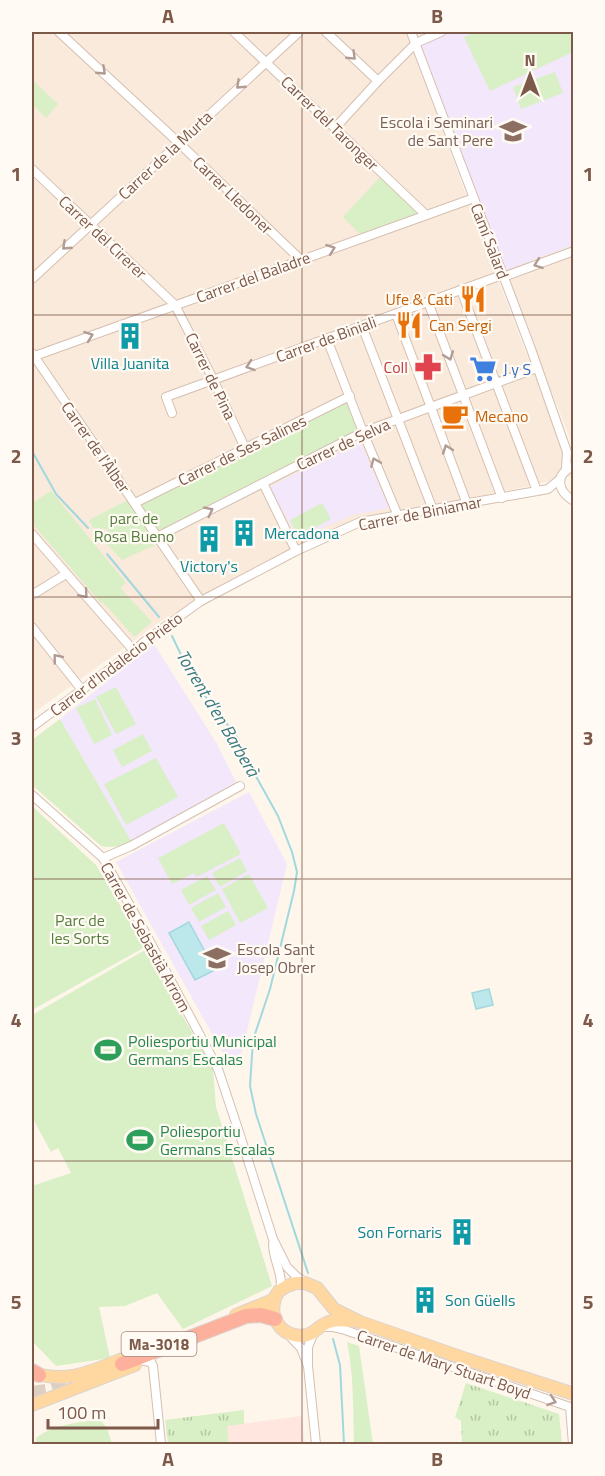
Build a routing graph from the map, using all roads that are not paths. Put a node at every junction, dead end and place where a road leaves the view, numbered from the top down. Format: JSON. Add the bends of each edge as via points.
{"nodes":[{"id":1,"x":59,"y":32,"type":"edge"},
{"id":2,"x":234,"y":32,"type":"edge"},
{"id":3,"x":299,"y":32,"type":"edge"},
{"id":4,"x":326,"y":32,"type":"edge"},
{"id":5,"x":411,"y":32,"type":"edge"},
{"id":6,"x":441,"y":32,"type":"edge"},
{"id":7,"x":416,"y":43,"type":"junction"},
{"id":8,"x":265,"y":62,"type":"junction"},
{"id":9,"x":378,"y":81,"type":"junction"},
{"id":10,"x":335,"y":128,"type":"junction"},
{"id":11,"x":179,"y":143,"type":"junction"},
{"id":12,"x":32,"y":169,"type":"edge"},
{"id":13,"x":474,"y":198,"type":"junction"},
{"id":14,"x":426,"y":215,"type":"junction"},
{"id":15,"x":91,"y":224,"type":"junction"},
{"id":16,"x":573,"y":251,"type":"edge"},
{"id":17,"x":301,"y":260,"type":"junction"},
{"id":18,"x":503,"y":276,"type":"junction"},
{"id":19,"x":32,"y":279,"type":"edge"},
{"id":20,"x":461,"y":290,"type":"junction"},
{"id":21,"x":428,"y":302,"type":"junction"},
{"id":22,"x":175,"y":305,"type":"junction"},
{"id":23,"x":396,"y":314,"type":"junction"},
{"id":24,"x":362,"y":326,"type":"junction"},
{"id":25,"x":327,"y":339,"type":"junction"},
{"id":26,"x":32,"y":356,"type":"edge"},
{"id":27,"x":537,"y":368,"type":"junction"},
{"id":28,"x":213,"y":379,"type":"junction"},
{"id":29,"x":497,"y":383,"type":"junction"},
{"id":30,"x":464,"y":395,"type":"junction"},
{"id":31,"x":350,"y":396,"type":"junction"},
{"id":32,"x":431,"y":407,"type":"junction"},
{"id":33,"x":172,"y":413,"type":"dead end"},
{"id":34,"x":399,"y":419,"type":"junction"},
{"id":35,"x":363,"y":432,"type":"junction"},
{"id":36,"x":245,"y":448,"type":"junction"},
{"id":37,"x":567,"y":452,"type":"junction"},
{"id":38,"x":573,"y":459,"type":"edge"},
{"id":39,"x":570,"y":468,"type":"edge"},
{"id":40,"x":561,"y":479,"type":"junction"},
{"id":41,"x":263,"y":483,"type":"junction"},
{"id":42,"x":549,"y":489,"type":"junction"},
{"id":43,"x":537,"y":491,"type":"junction"},
{"id":44,"x":563,"y":493,"type":"junction"},
{"id":45,"x":502,"y":498,"type":"junction"},
{"id":46,"x":573,"y":500,"type":"edge"},
{"id":47,"x":135,"y":503,"type":"junction"},
{"id":48,"x":467,"y":504,"type":"junction"},
{"id":49,"x":433,"y":510,"type":"junction"},
{"id":50,"x":398,"y":516,"type":"junction"},
{"id":51,"x":32,"y":534,"type":"edge"},
{"id":52,"x":157,"y":537,"type":"junction"},
{"id":53,"x":296,"y":551,"type":"junction"},
{"id":54,"x":66,"y":574,"type":"junction"},
{"id":55,"x":32,"y":595,"type":"edge"},
{"id":56,"x":201,"y":601,"type":"junction"},
{"id":57,"x":32,"y":627,"type":"edge"},
{"id":58,"x":134,"y":651,"type":"junction"},
{"id":59,"x":82,"y":690,"type":"junction"},
{"id":60,"x":32,"y":727,"type":"edge"},
{"id":61,"x":240,"y":786,"type":"dead end"},
{"id":62,"x":32,"y":795,"type":"edge"},
{"id":63,"x":103,"y":858,"type":"junction"},
{"id":64,"x":273,"y":1239,"type":"junction"},
{"id":65,"x":310,"y":1284,"type":"junction"},
{"id":66,"x":278,"y":1294,"type":"junction"},
{"id":67,"x":324,"y":1298,"type":"junction"},
{"id":68,"x":360,"y":1322,"type":"junction"},
{"id":69,"x":281,"y":1327,"type":"junction"},
{"id":70,"x":317,"y":1329,"type":"junction"},
{"id":71,"x":144,"y":1361,"type":"junction"},
{"id":72,"x":308,"y":1366,"type":"junction"},
{"id":73,"x":119,"y":1368,"type":"junction"},
{"id":74,"x":34,"y":1373,"type":"edge"},
{"id":75,"x":573,"y":1394,"type":"edge"},
{"id":76,"x":32,"y":1403,"type":"edge"},
{"id":77,"x":161,"y":1444,"type":"edge"},
{"id":78,"x":316,"y":1444,"type":"edge"},
{"id":79,"x":573,"y":1444,"type":"edge"}],
"edges":[{"from":1,"to":11,"type":"street","name":"Carrer Lledoner","one_way":true},
{"from":2,"to":8,"type":"street","name":"Carrer del Taronger"},
{"from":3,"to":8,"type":"street","name":"Carrer de la Murta"},
{"from":4,"to":9,"type":"street","one_way":true},
{"from":5,"to":7,"type":"street","name":"Camí Salard"},
{"from":6,"to":7,"type":"street"},
{"from":7,"to":9,"type":"street"},
{"from":7,"to":13,"type":"street","name":"Camí Salard"},
{"from":8,"to":10,"type":"street","name":"Carrer del Taronger"},
{"from":8,"to":11,"type":"street","name":"Carrer de la Murta","one_way":true},
{"from":9,"to":10,"type":"street"},
{"from":10,"to":14,"type":"street","name":"Carrer del Taronger"},
{"from":11,"to":15,"type":"street","name":"Carrer de la Murta"},
{"from":11,"to":17,"type":"street","name":"Carrer Lledoner"},
{"from":12,"to":15,"type":"street","name":"Carrer del Cirerer"},
{"from":13,"to":14,"type":"street","name":"Carrer del Baladre"},
{"from":13,"to":18,"type":"street","name":"Camí Salard"},
{"from":17,"to":14,"type":"street","name":"Carrer del Baladre","one_way":true},
{"from":15,"to":19,"type":"street","name":"Carrer de la Murta","one_way":true},
{"from":15,"to":22,"type":"street","name":"Carrer del Cirerer"},
{"from":16,"to":18,"type":"street","name":"Carrer de Biniali","one_way":true},
{"from":17,"to":22,"type":"street","name":"Carrer del Baladre"},
{"from":18,"to":20,"type":"street","name":"Carrer de Biniali"},
{"from":18,"to":27,"type":"street","name":"Camí Salard"},
{"from":20,"to":21,"type":"street","name":"Carrer de Biniali"},
{"from":20,"to":29,"type":"street"},
{"from":21,"to":23,"type":"street","name":"Carrer de Biniali"},
{"from":21,"to":30,"type":"street","one_way":true},
{"from":26,"to":22,"type":"street","name":"Carrer del Baladre","one_way":true},
{"from":22,"to":28,"type":"street","name":"Carrer de Pina"},
{"from":23,"to":24,"type":"street","name":"Carrer de Biniali"},
{"from":23,"to":32,"type":"street"},
{"from":24,"to":25,"type":"street","name":"Carrer de Biniali"},
{"from":24,"to":34,"type":"street"},
{"from":25,"to":28,"type":"street","name":"Carrer de Biniali","one_way":true},
{"from":25,"to":31,"type":"street"},
{"from":26,"to":47,"type":"street","name":"Carrer de l'Àlber"},
{"from":27,"to":29,"type":"street","name":"Carrer de Selva"},
{"from":27,"to":37,"type":"street","name":"Camí Salard"},
{"from":28,"to":33,"type":"street","name":"Carrer de Biniali","via":[[166,397]]},
{"from":28,"to":36,"type":"street","name":"Carrer de Pina"},
{"from":29,"to":30,"type":"street","name":"Carrer de Selva"},
{"from":29,"to":43,"type":"street"},
{"from":30,"to":32,"type":"street","name":"Carrer de Selva"},
{"from":30,"to":45,"type":"street"},
{"from":31,"to":35,"type":"street"},
{"from":31,"to":36,"type":"street","name":"Carrer de Ses Salines"},
{"from":32,"to":34,"type":"street","name":"Carrer de Selva"},
{"from":48,"to":32,"type":"street","one_way":true},
{"from":34,"to":35,"type":"street","name":"Carrer de Selva"},
{"from":34,"to":49,"type":"street"},
{"from":35,"to":41,"type":"street","name":"Carrer de Selva"},
{"from":50,"to":35,"type":"street","one_way":true},
{"from":36,"to":47,"type":"street","name":"Carrer de Ses Salines"},
{"from":37,"to":38,"type":"street","name":"Camí Salard"},
{"from":37,"to":39,"type":"street","name":"Camí Salard"},
{"from":39,"to":40,"type":"street"},
{"from":40,"to":42,"type":"street"},
{"from":40,"to":44,"type":"street"},
{"from":52,"to":41,"type":"street","name":"Carrer de Selva","one_way":true},
{"from":41,"to":53,"type":"street"},
{"from":42,"to":43,"type":"street","name":"Carrer de Biniamar"},
{"from":42,"to":44,"type":"street","name":"Carrer de Biniamar"},
{"from":43,"to":45,"type":"street","name":"Carrer de Biniamar"},
{"from":44,"to":46,"type":"street"},
{"from":45,"to":48,"type":"street","name":"Carrer de Biniamar"},
{"from":47,"to":52,"type":"street","name":"Carrer de l'Àlber"},
{"from":48,"to":49,"type":"street","name":"Carrer de Biniamar"},
{"from":49,"to":50,"type":"street","name":"Carrer de Biniamar"},
{"from":50,"to":53,"type":"street","name":"Carrer de Biniamar","via":[[360,522]]},
{"from":51,"to":54,"type":"street"},
{"from":52,"to":56,"type":"street","name":"Carrer de l'Àlber"},
{"from":53,"to":56,"type":"street","name":"Carrer de Biniamar"},
{"from":54,"to":55,"type":"street"},
{"from":54,"to":58,"type":"street","one_way":true},
{"from":56,"to":58,"type":"street","name":"Carrer d'Indalecio Prieto"},
{"from":59,"to":57,"type":"street","one_way":true},
{"from":58,"to":59,"type":"street","name":"Carrer d'Indalecio Prieto"},
{"from":59,"to":60,"type":"street","name":"Carrer d'Indalecio Prieto"},
{"from":61,"to":63,"type":"street"},
{"from":62,"to":63,"type":"street","name":"Carrer de Sebastià Arrom"},
{"from":63,"to":64,"type":"street","name":"Carrer de Sebastià Arrom","via":[[218,1069]]},
{"from":64,"to":65,"type":"street","name":"Carrer de Sebastià Arrom","via":[[287,1267]]},
{"from":64,"to":66,"type":"street","name":"Carrer de Sebastià Arrom","via":[[281,1282]]},
{"from":65,"to":66,"type":"main road","number":"Ma-3018","via":[[291,1284]]},
{"from":65,"to":67,"type":"main road","number":"Ma-3018"},
{"from":66,"to":69,"type":"main road","via":[[273,1307]]},
{"from":66,"to":74,"type":"main road","number":"Ma-3018","via":[[273,1300],[85,1373],[55,1378]]},
{"from":67,"to":68,"type":"main road","number":"Ma-3018","via":[[334,1309]]},
{"from":67,"to":70,"type":"main road","via":[[326,1316]]},
{"from":68,"to":70,"type":"main road","number":"Ma-3018","via":[[335,1320]]},
{"from":68,"to":75,"type":"main road","number":"Ma-3018"},
{"from":69,"to":70,"type":"main road","number":"Ma-3018","via":[[299,1335]]},
{"from":69,"to":71,"type":"main road","number":"Ma-3018","via":[[266,1320],[250,1320]]},
{"from":69,"to":72,"type":"street","via":[[301,1348]]},
{"from":69,"to":73,"type":"highway","via":[[261,1315],[246,1316]]},
{"from":70,"to":72,"type":"street","via":[[308,1347]]},
{"from":70,"to":79,"type":"street","name":"Carrer de Mary Stuart Boyd","one_way":true,"via":[[342,1329],[570,1407]]},
{"from":71,"to":73,"type":"main road","number":"Ma-3018"},
{"from":71,"to":77,"type":"street","via":[[153,1366]]},
{"from":72,"to":78,"type":"street"},
{"from":73,"to":76,"type":"main road"}]}
